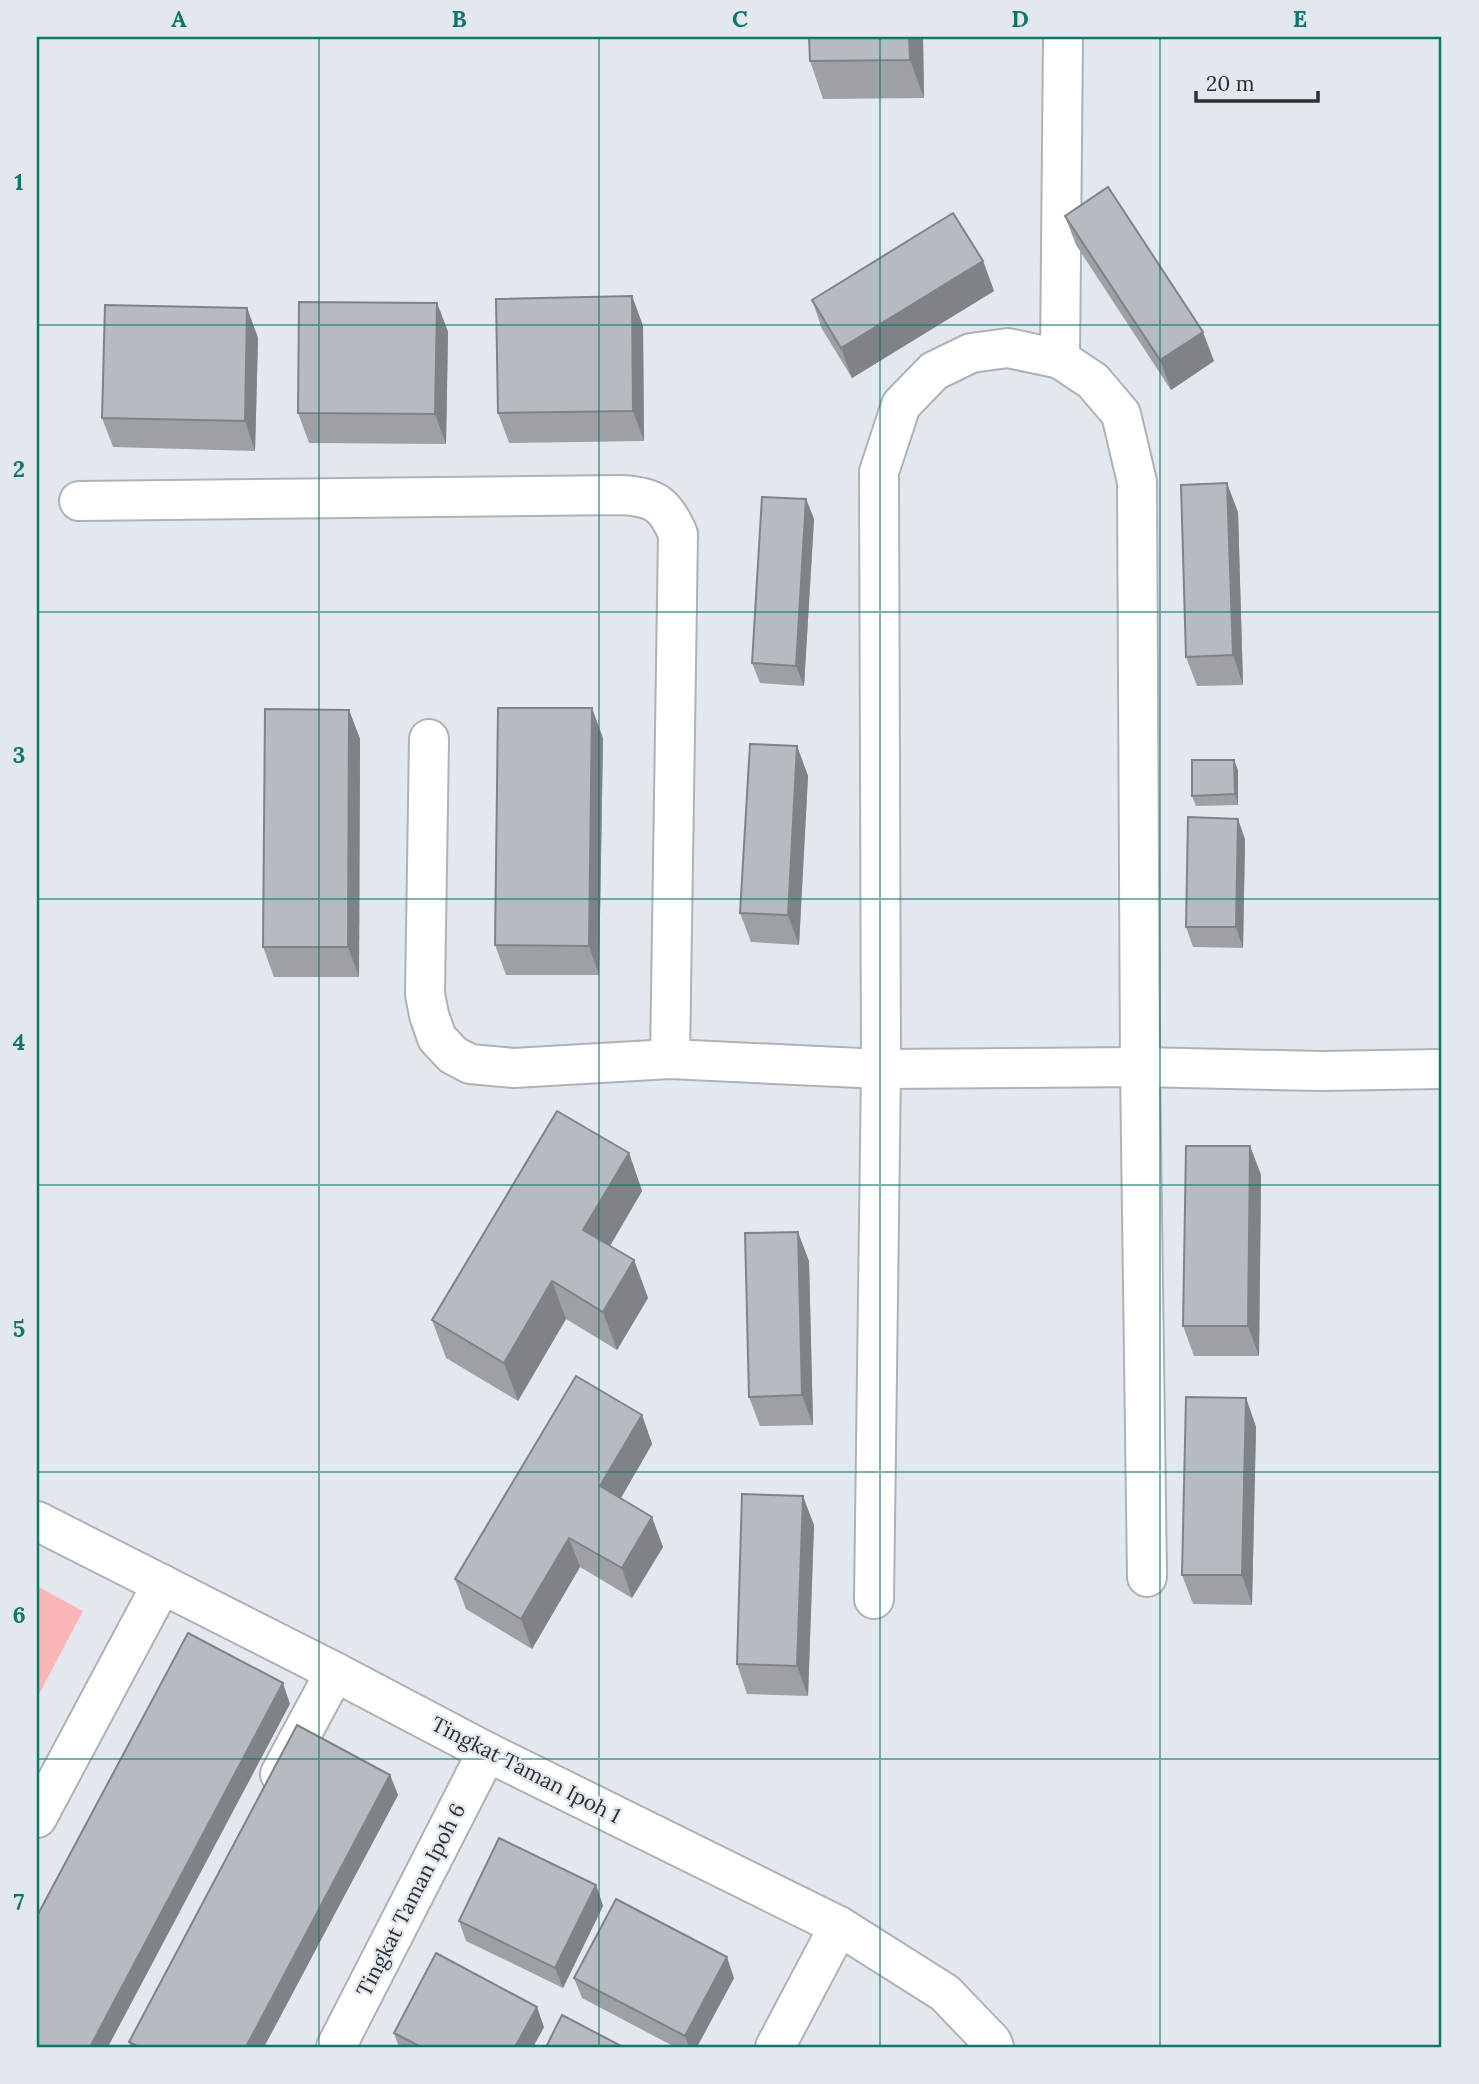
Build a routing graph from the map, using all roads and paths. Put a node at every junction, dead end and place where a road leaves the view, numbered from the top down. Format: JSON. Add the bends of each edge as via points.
{"nodes":[{"id":1,"x":1063,"y":37,"type":"edge"},
{"id":2,"x":1060,"y":359,"type":"junction"},
{"id":3,"x":79,"y":501,"type":"dead end"},
{"id":4,"x":429,"y":739,"type":"dead end"},
{"id":5,"x":670,"y":1059,"type":"junction"},
{"id":6,"x":1140,"y":1067,"type":"junction"},
{"id":7,"x":881,"y":1069,"type":"junction"},
{"id":8,"x":1442,"y":1069,"type":"edge"},
{"id":9,"x":37,"y":1521,"type":"edge"},
{"id":10,"x":1147,"y":1577,"type":"dead end"},
{"id":11,"x":162,"y":1584,"type":"junction"},
{"id":12,"x":874,"y":1599,"type":"dead end"},
{"id":13,"x":335,"y":1672,"type":"junction"},
{"id":14,"x":487,"y":1752,"type":"junction"},
{"id":15,"x":263,"y":1805,"type":"edge"},
{"id":16,"x":37,"y":1818,"type":"edge"},
{"id":17,"x":839,"y":1926,"type":"junction"},
{"id":18,"x":336,"y":2047,"type":"edge"},
{"id":19,"x":775,"y":2047,"type":"edge"},
{"id":20,"x":994,"y":2047,"type":"edge"}],
"edges":[{"from":1,"to":2,"type":"street"},
{"from":2,"to":6,"type":"street","via":[[1093,381],[1121,414],[1137,482]]},
{"from":2,"to":7,"type":"street","via":[[1009,348],[971,353],[934,371],[901,405],[878,472]]},
{"from":3,"to":5,"type":"street","via":[[622,495],[658,503],[670,515],[678,534]]},
{"from":4,"to":5,"type":"street","via":[[425,994],[437,1038],[470,1064],[513,1068]]},
{"from":5,"to":7,"type":"street"},
{"from":6,"to":7,"type":"street"},
{"from":6,"to":8,"type":"street"},
{"from":6,"to":10,"type":"street"},
{"from":7,"to":12,"type":"street"},
{"from":9,"to":11,"type":"street","name":"Tingkat Taman Ipoh 1"},
{"from":11,"to":13,"type":"street","name":"Tingkat Taman Ipoh 1"},
{"from":11,"to":16,"type":"street"},
{"from":13,"to":14,"type":"street","name":"Tingkat Taman Ipoh 1"},
{"from":13,"to":15,"type":"street"},
{"from":14,"to":17,"type":"street","name":"Tingkat Taman Ipoh 1"},
{"from":14,"to":18,"type":"street","name":"Tingkat Taman Ipoh 6"},
{"from":17,"to":19,"type":"street"},
{"from":17,"to":20,"type":"street","name":"Tingkat Taman Ipoh 1","via":[[945,1993]]}]}
